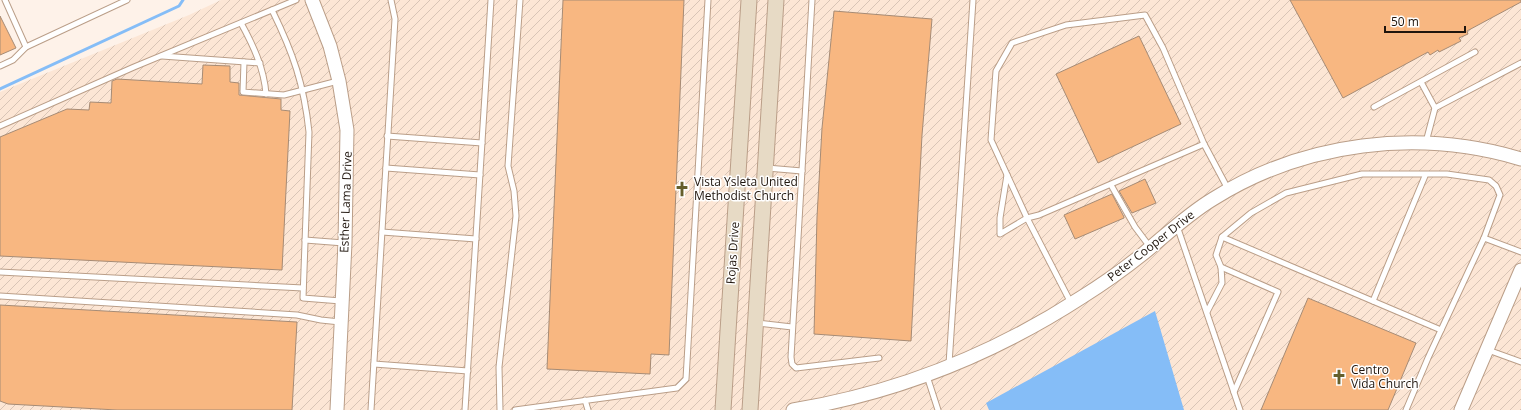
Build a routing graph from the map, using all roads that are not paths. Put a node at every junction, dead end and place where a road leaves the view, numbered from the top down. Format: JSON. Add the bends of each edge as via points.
{"nodes":[{"id":1,"x":5,"y":0,"type":"edge"},
{"id":2,"x":128,"y":0,"type":"edge"},
{"id":3,"x":296,"y":0,"type":"edge"},
{"id":4,"x":312,"y":0,"type":"edge"},
{"id":5,"x":392,"y":0,"type":"edge"},
{"id":6,"x":491,"y":0,"type":"edge"},
{"id":7,"x":520,"y":0,"type":"edge"},
{"id":8,"x":708,"y":0,"type":"edge"},
{"id":9,"x":749,"y":0,"type":"edge"},
{"id":10,"x":776,"y":0,"type":"edge"},
{"id":11,"x":812,"y":0,"type":"edge"},
{"id":12,"x":973,"y":0,"type":"edge"},
{"id":13,"x":272,"y":10,"type":"junction"},
{"id":14,"x":241,"y":23,"type":"junction"},
{"id":15,"x":26,"y":47,"type":"junction"},
{"id":16,"x":1475,"y":52,"type":"dead end"},
{"id":17,"x":161,"y":56,"type":"junction"},
{"id":18,"x":244,"y":62,"type":"junction"},
{"id":19,"x":1521,"y":63,"type":"edge"},
{"id":20,"x":260,"y":64,"type":"junction"},
{"id":21,"x":0,"y":66,"type":"edge"},
{"id":22,"x":339,"y":81,"type":"junction"},
{"id":23,"x":1421,"y":82,"type":"junction"},
{"id":24,"x":303,"y":91,"type":"junction"},
{"id":25,"x":266,"y":94,"type":"junction"},
{"id":26,"x":1374,"y":107,"type":"dead end"},
{"id":27,"x":1435,"y":108,"type":"junction"},
{"id":28,"x":0,"y":126,"type":"edge"},
{"id":29,"x":388,"y":136,"type":"junction"},
{"id":30,"x":1426,"y":142,"type":"junction"},
{"id":31,"x":482,"y":143,"type":"junction"},
{"id":32,"x":1204,"y":144,"type":"junction"},
{"id":33,"x":1521,"y":159,"type":"edge"},
{"id":34,"x":386,"y":168,"type":"junction"},
{"id":35,"x":766,"y":168,"type":"junction"},
{"id":36,"x":802,"y":171,"type":"junction"},
{"id":37,"x":1007,"y":174,"type":"junction"},
{"id":38,"x":480,"y":175,"type":"junction"},
{"id":39,"x":1425,"y":176,"type":"junction"},
{"id":40,"x":1111,"y":185,"type":"junction"},
{"id":41,"x":1228,"y":190,"type":"junction"},
{"id":42,"x":1027,"y":218,"type":"junction"},
{"id":43,"x":1177,"y":226,"type":"junction"},
{"id":44,"x":382,"y":232,"type":"junction"},
{"id":45,"x":1222,"y":237,"type":"junction"},
{"id":46,"x":1484,"y":238,"type":"junction"},
{"id":47,"x":476,"y":239,"type":"junction"},
{"id":48,"x":305,"y":240,"type":"junction"},
{"id":49,"x":345,"y":243,"type":"junction"},
{"id":50,"x":1150,"y":248,"type":"junction"},
{"id":51,"x":1521,"y":252,"type":"edge"},
{"id":52,"x":1221,"y":267,"type":"junction"},
{"id":53,"x":1521,"y":270,"type":"edge"},
{"id":54,"x":0,"y":272,"type":"edge"},
{"id":55,"x":303,"y":288,"type":"junction"},
{"id":56,"x":0,"y":296,"type":"edge"},
{"id":57,"x":343,"y":301,"type":"junction"},
{"id":58,"x":1373,"y":301,"type":"junction"},
{"id":59,"x":1071,"y":304,"type":"junction"},
{"id":60,"x":1207,"y":312,"type":"junction"},
{"id":61,"x":342,"y":322,"type":"junction"},
{"id":62,"x":756,"y":323,"type":"junction"},
{"id":63,"x":792,"y":327,"type":"junction"},
{"id":64,"x":1441,"y":330,"type":"junction"},
{"id":65,"x":1487,"y":350,"type":"junction"},
{"id":66,"x":879,"y":358,"type":"dead end"},
{"id":67,"x":1521,"y":362,"type":"edge"},
{"id":68,"x":374,"y":364,"type":"junction"},
{"id":69,"x":949,"y":366,"type":"junction"},
{"id":70,"x":468,"y":371,"type":"junction"},
{"id":71,"x":927,"y":376,"type":"junction"},
{"id":72,"x":1234,"y":392,"type":"junction"},
{"id":73,"x":585,"y":400,"type":"junction"},
{"id":74,"x":337,"y":410,"type":"edge"},
{"id":75,"x":371,"y":410,"type":"edge"},
{"id":76,"x":465,"y":410,"type":"edge"},
{"id":77,"x":500,"y":410,"type":"edge"},
{"id":78,"x":515,"y":410,"type":"edge"},
{"id":79,"x":588,"y":410,"type":"edge"},
{"id":80,"x":723,"y":410,"type":"edge"},
{"id":81,"x":750,"y":410,"type":"edge"},
{"id":82,"x":797,"y":410,"type":"edge"},
{"id":83,"x":938,"y":410,"type":"edge"},
{"id":84,"x":1240,"y":410,"type":"edge"},
{"id":85,"x":1406,"y":410,"type":"edge"},
{"id":86,"x":1461,"y":410,"type":"edge"}],
"edges":[{"from":1,"to":15,"type":"lane"},
{"from":2,"to":15,"type":"lane"},
{"from":3,"to":13,"type":"lane"},
{"from":4,"to":22,"type":"street","name":"Esther Lama Drive","via":[[330,46]]},
{"from":5,"to":29,"type":"lane","via":[[395,19]]},
{"from":6,"to":31,"type":"lane"},
{"from":7,"to":77,"type":"lane","via":[[508,166],[516,216],[499,367]]},
{"from":8,"to":73,"type":"lane","via":[[686,379],[677,388]]},
{"from":9,"to":80,"type":"main road","name":"Rojas Drive"},
{"from":10,"to":35,"type":"main road"},
{"from":11,"to":36,"type":"lane"},
{"from":12,"to":69,"type":"lane"},
{"from":13,"to":14,"type":"lane"},
{"from":13,"to":24,"type":"lane","via":[[292,51]]},
{"from":14,"to":17,"type":"lane"},
{"from":14,"to":20,"type":"lane"},
{"from":15,"to":21,"type":"lane","via":[[14,60]]},
{"from":16,"to":23,"type":"lane"},
{"from":17,"to":18,"type":"lane"},
{"from":17,"to":28,"type":"lane"},
{"from":18,"to":20,"type":"lane"},
{"from":18,"to":25,"type":"lane","via":[[243,92]]},
{"from":19,"to":27,"type":"lane"},
{"from":20,"to":25,"type":"lane"},
{"from":22,"to":24,"type":"lane"},
{"from":22,"to":49,"type":"street","name":"Esther Lama Drive","via":[[347,130]]},
{"from":23,"to":26,"type":"lane"},
{"from":23,"to":27,"type":"lane"},
{"from":24,"to":25,"type":"lane","via":[[284,95]]},
{"from":24,"to":48,"type":"lane","via":[[308,132]]},
{"from":27,"to":30,"type":"lane"},
{"from":29,"to":31,"type":"lane"},
{"from":29,"to":34,"type":"lane"},
{"from":30,"to":33,"type":"street","name":"Peter Cooper Drive","via":[[1468,147]]},
{"from":30,"to":41,"type":"street","name":"Peter Cooper Drive","via":[[1370,144],[1338,150],[1266,172]]},
{"from":31,"to":38,"type":"lane"},
{"from":32,"to":37,"type":"lane","via":[[1163,48],[1144,15],[1066,25],[1012,43],[996,71],[992,140]]},
{"from":32,"to":40,"type":"lane"},
{"from":32,"to":41,"type":"lane"},
{"from":34,"to":38,"type":"lane"},
{"from":34,"to":44,"type":"lane"},
{"from":35,"to":36,"type":"lane"},
{"from":35,"to":62,"type":"main road"},
{"from":36,"to":63,"type":"lane"},
{"from":37,"to":42,"type":"lane"},
{"from":37,"to":42,"type":"lane","via":[[1000,234]]},
{"from":38,"to":47,"type":"lane"},
{"from":39,"to":45,"type":"lane","via":[[1362,174],[1286,193],[1252,213]]},
{"from":39,"to":46,"type":"lane","via":[[1447,174],[1489,180],[1496,186],[1500,195]]},
{"from":39,"to":58,"type":"lane"},
{"from":40,"to":42,"type":"lane"},
{"from":40,"to":50,"type":"lane"},
{"from":41,"to":43,"type":"street","name":"Peter Cooper Drive"},
{"from":42,"to":59,"type":"lane"},
{"from":43,"to":50,"type":"street","name":"Peter Cooper Drive"},
{"from":43,"to":60,"type":"lane"},
{"from":44,"to":47,"type":"lane"},
{"from":44,"to":68,"type":"lane"},
{"from":45,"to":52,"type":"lane","via":[[1216,255]]},
{"from":45,"to":58,"type":"lane"},
{"from":46,"to":51,"type":"lane"},
{"from":46,"to":64,"type":"lane"},
{"from":47,"to":70,"type":"lane"},
{"from":48,"to":49,"type":"lane"},
{"from":48,"to":55,"type":"lane"},
{"from":49,"to":57,"type":"street","name":"Esther Lama Drive"},
{"from":50,"to":59,"type":"street","name":"Peter Cooper Drive"},
{"from":52,"to":60,"type":"lane","via":[[1222,283]]},
{"from":52,"to":72,"type":"lane","via":[[1278,292]]},
{"from":53,"to":65,"type":"street"},
{"from":54,"to":55,"type":"lane"},
{"from":55,"to":57,"type":"lane","via":[[303,298]]},
{"from":56,"to":61,"type":"lane","via":[[297,315]]},
{"from":57,"to":61,"type":"street","name":"Esther Lama Drive"},
{"from":58,"to":64,"type":"lane"},
{"from":59,"to":69,"type":"street","name":"Peter Cooper Drive","via":[[1019,334]]},
{"from":60,"to":72,"type":"lane"},
{"from":61,"to":74,"type":"street","name":"Esther Lama Drive"},
{"from":62,"to":63,"type":"lane"},
{"from":62,"to":81,"type":"main road"},
{"from":63,"to":66,"type":"lane","via":[[790,357],[796,368]]},
{"from":64,"to":85,"type":"lane"},
{"from":65,"to":67,"type":"lane"},
{"from":65,"to":86,"type":"street"},
{"from":68,"to":70,"type":"lane"},
{"from":68,"to":75,"type":"lane"},
{"from":69,"to":71,"type":"street","name":"Peter Cooper Drive"},
{"from":70,"to":76,"type":"lane"},
{"from":71,"to":82,"type":"street","name":"Peter Cooper Drive"},
{"from":71,"to":83,"type":"lane"},
{"from":72,"to":84,"type":"lane"},
{"from":73,"to":78,"type":"lane"},
{"from":73,"to":79,"type":"lane"}]}
